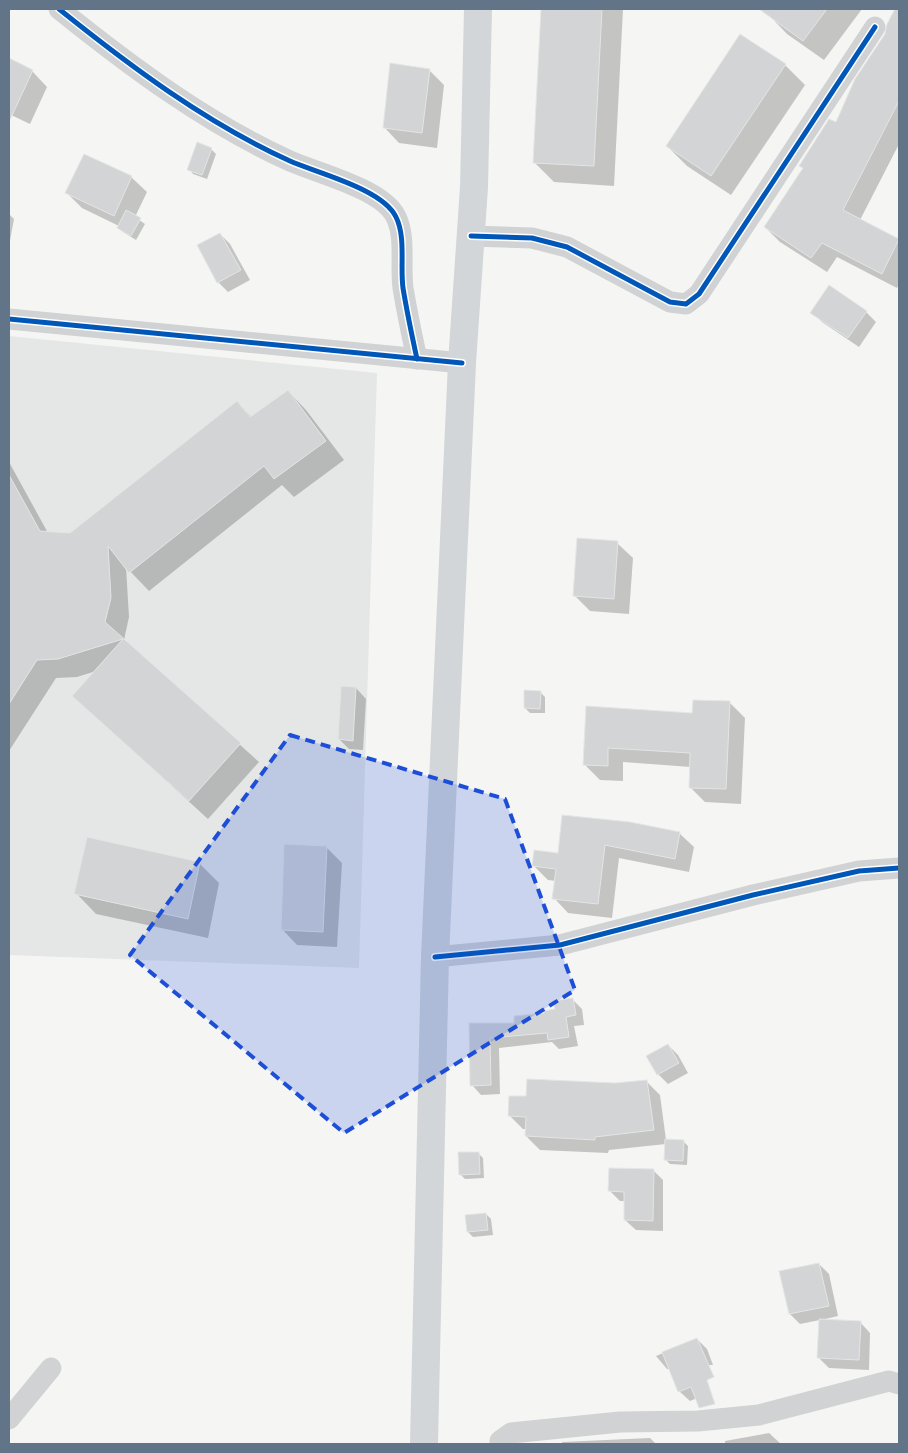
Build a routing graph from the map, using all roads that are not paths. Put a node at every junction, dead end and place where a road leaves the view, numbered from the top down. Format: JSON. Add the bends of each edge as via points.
{"nodes":[{"id":1,"x":59,"y":9,"type":"edge"},
{"id":2,"x":478,"y":9,"type":"edge"},
{"id":3,"x":875,"y":27,"type":"dead end"},
{"id":4,"x":471,"y":236,"type":"junction"},
{"id":5,"x":9,"y":319,"type":"edge"},
{"id":6,"x":417,"y":359,"type":"junction"},
{"id":7,"x":462,"y":364,"type":"junction"},
{"id":8,"x":899,"y":868,"type":"edge"},
{"id":9,"x":434,"y":956,"type":"junction"},
{"id":10,"x":51,"y":1368,"type":"dead end"},
{"id":11,"x":899,"y":1384,"type":"edge"},
{"id":12,"x":9,"y":1419,"type":"edge"},
{"id":13,"x":424,"y":1444,"type":"edge"},
{"id":14,"x":500,"y":1444,"type":"edge"}],
"edges":[{"from":1,"to":6,"type":"street","via":[[112,51],[246,139],[291,161],[348,182],[381,200],[396,216],[403,287]]},
{"from":2,"to":4,"type":"main road"},
{"from":3,"to":4,"type":"street","via":[[699,294],[686,304],[670,302],[567,247],[532,238]]},
{"from":4,"to":7,"type":"main road"},
{"from":5,"to":6,"type":"street"},
{"from":6,"to":7,"type":"street"},
{"from":7,"to":9,"type":"main road"},
{"from":8,"to":9,"type":"street","via":[[859,871],[791,886],[560,945]]},
{"from":9,"to":13,"type":"main road"},
{"from":10,"to":12,"type":"street"},
{"from":11,"to":14,"type":"street","via":[[889,1381],[760,1414],[698,1421],[620,1422],[511,1433],[500,1440]]}]}
